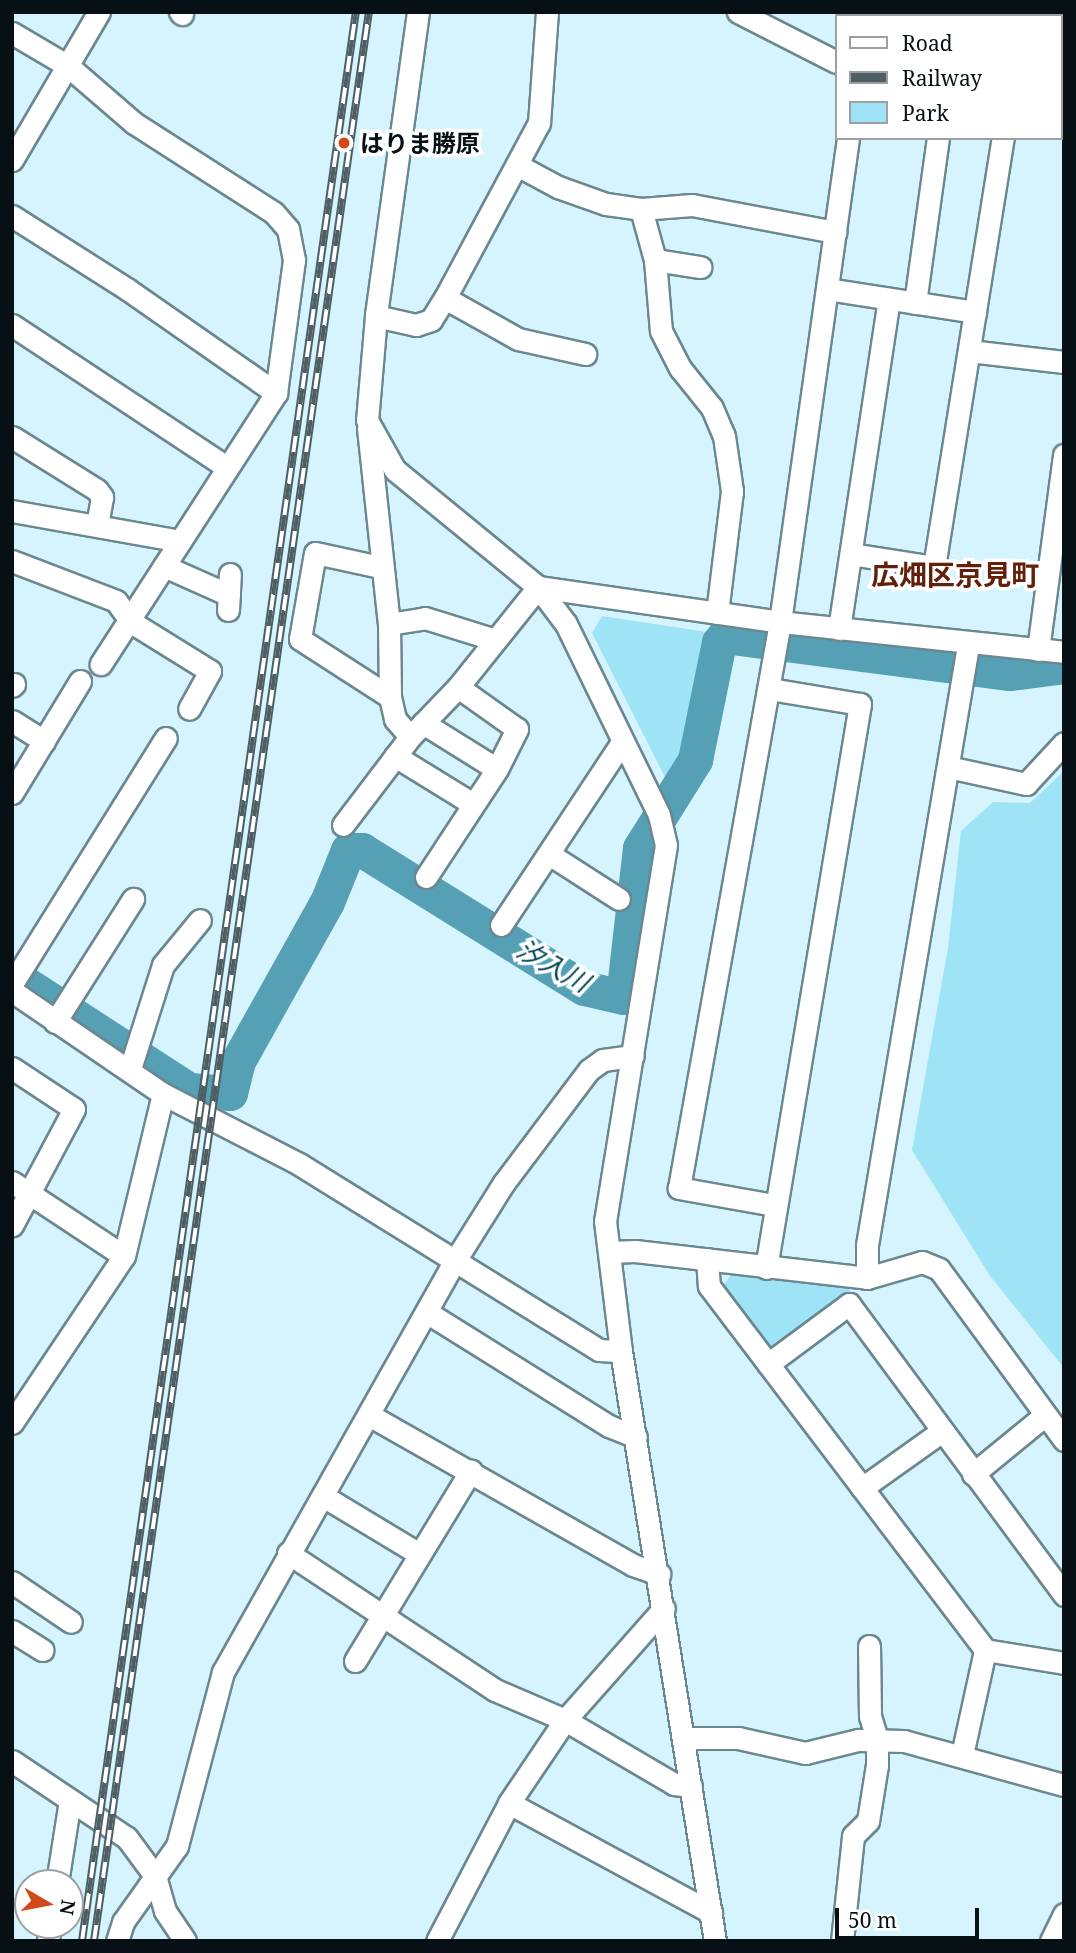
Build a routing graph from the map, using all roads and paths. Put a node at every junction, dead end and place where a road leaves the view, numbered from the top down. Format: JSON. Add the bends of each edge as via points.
{"nodes":[{"id":1,"x":99,"y":12,"type":"edge"},
{"id":2,"x":418,"y":12,"type":"edge"},
{"id":3,"x":547,"y":12,"type":"edge"},
{"id":4,"x":738,"y":12,"type":"edge"},
{"id":5,"x":12,"y":33,"type":"edge"},
{"id":6,"x":834,"y":61,"type":"edge"},
{"id":7,"x":68,"y":66,"type":"junction"},
{"id":8,"x":848,"y":140,"type":"edge"},
{"id":9,"x":938,"y":140,"type":"edge"},
{"id":10,"x":1003,"y":140,"type":"edge"},
{"id":11,"x":12,"y":160,"type":"edge"},
{"id":12,"x":517,"y":165,"type":"junction"},
{"id":13,"x":641,"y":209,"type":"junction"},
{"id":14,"x":12,"y":216,"type":"edge"},
{"id":15,"x":835,"y":232,"type":"junction"},
{"id":16,"x":655,"y":260,"type":"junction"},
{"id":17,"x":700,"y":267,"type":"dead end"},
{"id":18,"x":827,"y":289,"type":"junction"},
{"id":19,"x":445,"y":299,"type":"junction"},
{"id":20,"x":888,"y":299,"type":"junction"},
{"id":21,"x":915,"y":303,"type":"junction"},
{"id":22,"x":975,"y":312,"type":"junction"},
{"id":23,"x":376,"y":316,"type":"junction"},
{"id":24,"x":12,"y":325,"type":"edge"},
{"id":25,"x":969,"y":351,"type":"junction"},
{"id":26,"x":585,"y":354,"type":"dead end"},
{"id":27,"x":1064,"y":362,"type":"edge"},
{"id":28,"x":276,"y":393,"type":"junction"},
{"id":29,"x":367,"y":420,"type":"junction"},
{"id":30,"x":12,"y":437,"type":"edge"},
{"id":31,"x":1064,"y":455,"type":"edge"},
{"id":32,"x":225,"y":466,"type":"junction"},
{"id":33,"x":12,"y":511,"type":"edge"},
{"id":34,"x":97,"y":524,"type":"junction"},
{"id":35,"x":180,"y":541,"type":"junction"},
{"id":36,"x":851,"y":554,"type":"junction"},
{"id":37,"x":12,"y":561,"type":"edge"},
{"id":38,"x":164,"y":566,"type":"junction"},
{"id":39,"x":380,"y":567,"type":"junction"},
{"id":40,"x":538,"y":587,"type":"junction"},
{"id":41,"x":229,"y":593,"type":"dead end"},
{"id":42,"x":717,"y":613,"type":"junction"},
{"id":43,"x":131,"y":622,"type":"junction"},
{"id":44,"x":780,"y":622,"type":"junction"},
{"id":45,"x":389,"y":624,"type":"junction"},
{"id":46,"x":839,"y":629,"type":"junction"},
{"id":47,"x":495,"y":640,"type":"junction"},
{"id":48,"x":968,"y":645,"type":"junction"},
{"id":49,"x":1038,"y":650,"type":"junction"},
{"id":50,"x":1064,"y":652,"type":"edge"},
{"id":51,"x":101,"y":664,"type":"dead end"},
{"id":52,"x":80,"y":681,"type":"dead end"},
{"id":53,"x":458,"y":687,"type":"junction"},
{"id":54,"x":769,"y":690,"type":"junction"},
{"id":55,"x":390,"y":697,"type":"junction"},
{"id":56,"x":189,"y":709,"type":"dead end"},
{"id":57,"x":12,"y":721,"type":"edge"},
{"id":58,"x":417,"y":730,"type":"junction"},
{"id":59,"x":166,"y":738,"type":"dead end"},
{"id":60,"x":44,"y":741,"type":"junction"},
{"id":61,"x":1064,"y":743,"type":"edge"},
{"id":62,"x":621,"y":744,"type":"junction"},
{"id":63,"x":395,"y":756,"type":"junction"},
{"id":64,"x":948,"y":767,"type":"junction"},
{"id":65,"x":497,"y":769,"type":"junction"},
{"id":66,"x":12,"y":793,"type":"edge"},
{"id":67,"x":473,"y":804,"type":"junction"},
{"id":68,"x":343,"y":825,"type":"dead end"},
{"id":69,"x":549,"y":854,"type":"junction"},
{"id":70,"x":426,"y":877,"type":"dead end"},
{"id":71,"x":619,"y":898,"type":"dead end"},
{"id":72,"x":133,"y":900,"type":"dead end"},
{"id":73,"x":200,"y":920,"type":"dead end"},
{"id":74,"x":501,"y":925,"type":"dead end"},
{"id":75,"x":15,"y":982,"type":"edge"},
{"id":76,"x":55,"y":1022,"type":"junction"},
{"id":77,"x":633,"y":1056,"type":"junction"},
{"id":78,"x":12,"y":1068,"type":"edge"},
{"id":79,"x":130,"y":1069,"type":"junction"},
{"id":80,"x":163,"y":1094,"type":"junction"},
{"id":81,"x":12,"y":1182,"type":"edge"},
{"id":82,"x":30,"y":1194,"type":"junction"},
{"id":83,"x":774,"y":1205,"type":"junction"},
{"id":84,"x":12,"y":1225,"type":"edge"},
{"id":85,"x":609,"y":1252,"type":"junction"},
{"id":86,"x":124,"y":1256,"type":"junction"},
{"id":87,"x":456,"y":1259,"type":"junction"},
{"id":88,"x":707,"y":1259,"type":"junction"},
{"id":89,"x":766,"y":1268,"type":"junction"},
{"id":90,"x":867,"y":1278,"type":"junction"},
{"id":91,"x":428,"y":1313,"type":"junction"},
{"id":92,"x":621,"y":1351,"type":"junction"},
{"id":93,"x":768,"y":1364,"type":"junction"},
{"id":94,"x":369,"y":1415,"type":"junction"},
{"id":95,"x":1045,"y":1415,"type":"junction"},
{"id":96,"x":12,"y":1423,"type":"edge"},
{"id":97,"x":942,"y":1431,"type":"junction"},
{"id":98,"x":636,"y":1437,"type":"junction"},
{"id":99,"x":1064,"y":1440,"type":"edge"},
{"id":100,"x":471,"y":1470,"type":"junction"},
{"id":101,"x":973,"y":1474,"type":"junction"},
{"id":102,"x":862,"y":1488,"type":"junction"},
{"id":103,"x":323,"y":1496,"type":"junction"},
{"id":104,"x":288,"y":1553,"type":"junction"},
{"id":105,"x":419,"y":1554,"type":"junction"},
{"id":106,"x":659,"y":1574,"type":"junction"},
{"id":107,"x":12,"y":1583,"type":"edge"},
{"id":108,"x":1064,"y":1595,"type":"edge"},
{"id":109,"x":664,"y":1608,"type":"junction"},
{"id":110,"x":383,"y":1613,"type":"junction"},
{"id":111,"x":71,"y":1622,"type":"dead end"},
{"id":112,"x":12,"y":1631,"type":"edge"},
{"id":113,"x":869,"y":1646,"type":"dead end"},
{"id":114,"x":43,"y":1650,"type":"dead end"},
{"id":115,"x":985,"y":1650,"type":"junction"},
{"id":116,"x":355,"y":1661,"type":"dead end"},
{"id":117,"x":1064,"y":1662,"type":"edge"},
{"id":118,"x":565,"y":1720,"type":"junction"},
{"id":119,"x":685,"y":1738,"type":"junction"},
{"id":120,"x":877,"y":1739,"type":"junction"},
{"id":121,"x":961,"y":1755,"type":"junction"},
{"id":122,"x":12,"y":1761,"type":"edge"},
{"id":123,"x":1064,"y":1785,"type":"edge"},
{"id":124,"x":691,"y":1786,"type":"junction"},
{"id":125,"x":70,"y":1800,"type":"junction"},
{"id":126,"x":509,"y":1803,"type":"junction"},
{"id":127,"x":59,"y":1869,"type":"edge"},
{"id":128,"x":155,"y":1876,"type":"junction"},
{"id":129,"x":711,"y":1912,"type":"junction"},
{"id":130,"x":1064,"y":1914,"type":"edge"},
{"id":131,"x":117,"y":1941,"type":"edge"},
{"id":132,"x":185,"y":1941,"type":"edge"},
{"id":133,"x":437,"y":1941,"type":"edge"},
{"id":134,"x":715,"y":1941,"type":"edge"},
{"id":135,"x":842,"y":1941,"type":"edge"},
{"id":136,"x":1051,"y":1941,"type":"edge"}],
"edges":[{"from":1,"to":7,"type":"street"},
{"from":2,"to":23,"type":"street"},
{"from":3,"to":12,"type":"street","via":[[538,122]]},
{"from":4,"to":6,"type":"street"},
{"from":5,"to":7,"type":"street"},
{"from":7,"to":11,"type":"street"},
{"from":7,"to":28,"type":"street","via":[[134,123],[274,213],[288,229],[294,260]]},
{"from":8,"to":15,"type":"street"},
{"from":9,"to":21,"type":"street"},
{"from":10,"to":22,"type":"street"},
{"from":12,"to":13,"type":"street","via":[[558,187],[606,204]]},
{"from":12,"to":19,"type":"street"},
{"from":13,"to":15,"type":"street","via":[[692,205]]},
{"from":13,"to":16,"type":"street"},
{"from":14,"to":28,"type":"street"},
{"from":15,"to":18,"type":"street"},
{"from":16,"to":17,"type":"street"},
{"from":16,"to":42,"type":"street","via":[[661,331],[680,368],[712,408],[724,436],[732,491]]},
{"from":18,"to":20,"type":"street"},
{"from":18,"to":44,"type":"street"},
{"from":19,"to":23,"type":"street","via":[[430,320],[416,325]]},
{"from":19,"to":26,"type":"street","via":[[517,339]]},
{"from":20,"to":21,"type":"street"},
{"from":20,"to":36,"type":"street"},
{"from":21,"to":22,"type":"street"},
{"from":22,"to":25,"type":"street"},
{"from":23,"to":29,"type":"street"},
{"from":24,"to":32,"type":"street"},
{"from":25,"to":27,"type":"street"},
{"from":25,"to":36,"type":"street","via":[[934,567]]},
{"from":28,"to":32,"type":"street"},
{"from":29,"to":39,"type":"street"},
{"from":29,"to":40,"type":"street","via":[[395,470]]},
{"from":30,"to":34,"type":"street","via":[[97,490],[102,496]]},
{"from":31,"to":49,"type":"street"},
{"from":32,"to":35,"type":"street"},
{"from":33,"to":34,"type":"street"},
{"from":34,"to":35,"type":"street"},
{"from":35,"to":38,"type":"street"},
{"from":36,"to":46,"type":"street"},
{"from":37,"to":43,"type":"street","via":[[116,601]]},
{"from":38,"to":41,"type":"street"},
{"from":38,"to":43,"type":"street"},
{"from":39,"to":45,"type":"street"},
{"from":39,"to":55,"type":"street","via":[[315,553],[300,639]]},
{"from":40,"to":42,"type":"street"},
{"from":40,"to":47,"type":"street"},
{"from":40,"to":62,"type":"street","via":[[566,624]]},
{"from":42,"to":44,"type":"street"},
{"from":43,"to":51,"type":"street"},
{"from":43,"to":56,"type":"street","via":[[209,671]]},
{"from":44,"to":46,"type":"street"},
{"from":44,"to":54,"type":"street"},
{"from":45,"to":47,"type":"street","via":[[425,618]]},
{"from":45,"to":55,"type":"street"},
{"from":46,"to":48,"type":"street"},
{"from":47,"to":53,"type":"street"},
{"from":48,"to":49,"type":"street"},
{"from":48,"to":64,"type":"street"},
{"from":49,"to":50,"type":"street"},
{"from":52,"to":60,"type":"street"},
{"from":53,"to":58,"type":"street"},
{"from":53,"to":65,"type":"street","via":[[517,729]]},
{"from":54,"to":83,"type":"street","via":[[860,704]]},
{"from":54,"to":83,"type":"street","via":[[679,1188]]},
{"from":55,"to":58,"type":"street","via":[[395,719]]},
{"from":57,"to":60,"type":"street"},
{"from":58,"to":63,"type":"street"},
{"from":58,"to":65,"type":"street"},
{"from":59,"to":75,"type":"street"},
{"from":60,"to":66,"type":"street"},
{"from":61,"to":64,"type":"street","via":[[1026,783]]},
{"from":62,"to":69,"type":"street"},
{"from":62,"to":77,"type":"street","via":[[659,815],[666,845]]},
{"from":63,"to":67,"type":"street"},
{"from":63,"to":68,"type":"street"},
{"from":64,"to":90,"type":"street","via":[[867,1245]]},
{"from":65,"to":67,"type":"street"},
{"from":67,"to":70,"type":"street"},
{"from":69,"to":71,"type":"street"},
{"from":69,"to":74,"type":"street"},
{"from":72,"to":76,"type":"street"},
{"from":73,"to":79,"type":"street","via":[[163,965]]},
{"from":75,"to":76,"type":"street"},
{"from":76,"to":79,"type":"street"},
{"from":77,"to":85,"type":"street","via":[[605,1221]]},
{"from":77,"to":87,"type":"street","via":[[603,1060],[589,1070],[503,1184]]},
{"from":78,"to":82,"type":"street","via":[[74,1109]]},
{"from":79,"to":80,"type":"street"},
{"from":80,"to":86,"type":"street"},
{"from":80,"to":87,"type":"street","via":[[299,1164]]},
{"from":81,"to":82,"type":"street"},
{"from":82,"to":84,"type":"street"},
{"from":82,"to":86,"type":"street"},
{"from":83,"to":89,"type":"street"},
{"from":85,"to":88,"type":"street"},
{"from":85,"to":92,"type":"street"},
{"from":86,"to":96,"type":"street"},
{"from":87,"to":91,"type":"street"},
{"from":87,"to":92,"type":"street","via":[[599,1350]]},
{"from":88,"to":89,"type":"street"},
{"from":88,"to":93,"type":"street","via":[[709,1286]]},
{"from":89,"to":90,"type":"street"},
{"from":90,"to":95,"type":"street","via":[[922,1262],[939,1269]]},
{"from":91,"to":94,"type":"street"},
{"from":91,"to":98,"type":"street","via":[[609,1426]]},
{"from":92,"to":98,"type":"street"},
{"from":93,"to":97,"type":"street","via":[[849,1304]]},
{"from":93,"to":102,"type":"street"},
{"from":94,"to":100,"type":"street"},
{"from":94,"to":103,"type":"street"},
{"from":95,"to":99,"type":"street"},
{"from":95,"to":101,"type":"street"},
{"from":97,"to":101,"type":"street"},
{"from":97,"to":102,"type":"street"},
{"from":98,"to":106,"type":"street"},
{"from":100,"to":105,"type":"street"},
{"from":100,"to":106,"type":"street","via":[[633,1565]]},
{"from":101,"to":108,"type":"street"},
{"from":102,"to":115,"type":"street"},
{"from":103,"to":104,"type":"street"},
{"from":103,"to":105,"type":"street"},
{"from":104,"to":110,"type":"street"},
{"from":104,"to":128,"type":"street","via":[[223,1672],[177,1846]]},
{"from":105,"to":110,"type":"street"},
{"from":106,"to":109,"type":"street"},
{"from":107,"to":111,"type":"street"},
{"from":109,"to":118,"type":"street"},
{"from":109,"to":119,"type":"street"},
{"from":110,"to":116,"type":"street"},
{"from":110,"to":118,"type":"street","via":[[495,1690]]},
{"from":112,"to":114,"type":"street"},
{"from":113,"to":120,"type":"street","via":[[870,1716]]},
{"from":115,"to":117,"type":"street"},
{"from":115,"to":121,"type":"street"},
{"from":118,"to":124,"type":"street","via":[[674,1784]]},
{"from":118,"to":126,"type":"street"},
{"from":119,"to":120,"type":"street","via":[[738,1738],[805,1753]]},
{"from":119,"to":124,"type":"street"},
{"from":120,"to":121,"type":"street"},
{"from":120,"to":135,"type":"street","via":[[868,1821],[852,1836]]},
{"from":121,"to":123,"type":"street"},
{"from":122,"to":125,"type":"street"},
{"from":124,"to":129,"type":"street"},
{"from":125,"to":127,"type":"street"},
{"from":125,"to":128,"type":"street","via":[[127,1838]]},
{"from":126,"to":129,"type":"street"},
{"from":126,"to":133,"type":"street"},
{"from":128,"to":131,"type":"street","via":[[123,1922]]},
{"from":128,"to":132,"type":"street","via":[[165,1911]]},
{"from":129,"to":134,"type":"street"},
{"from":130,"to":136,"type":"street"}]}
